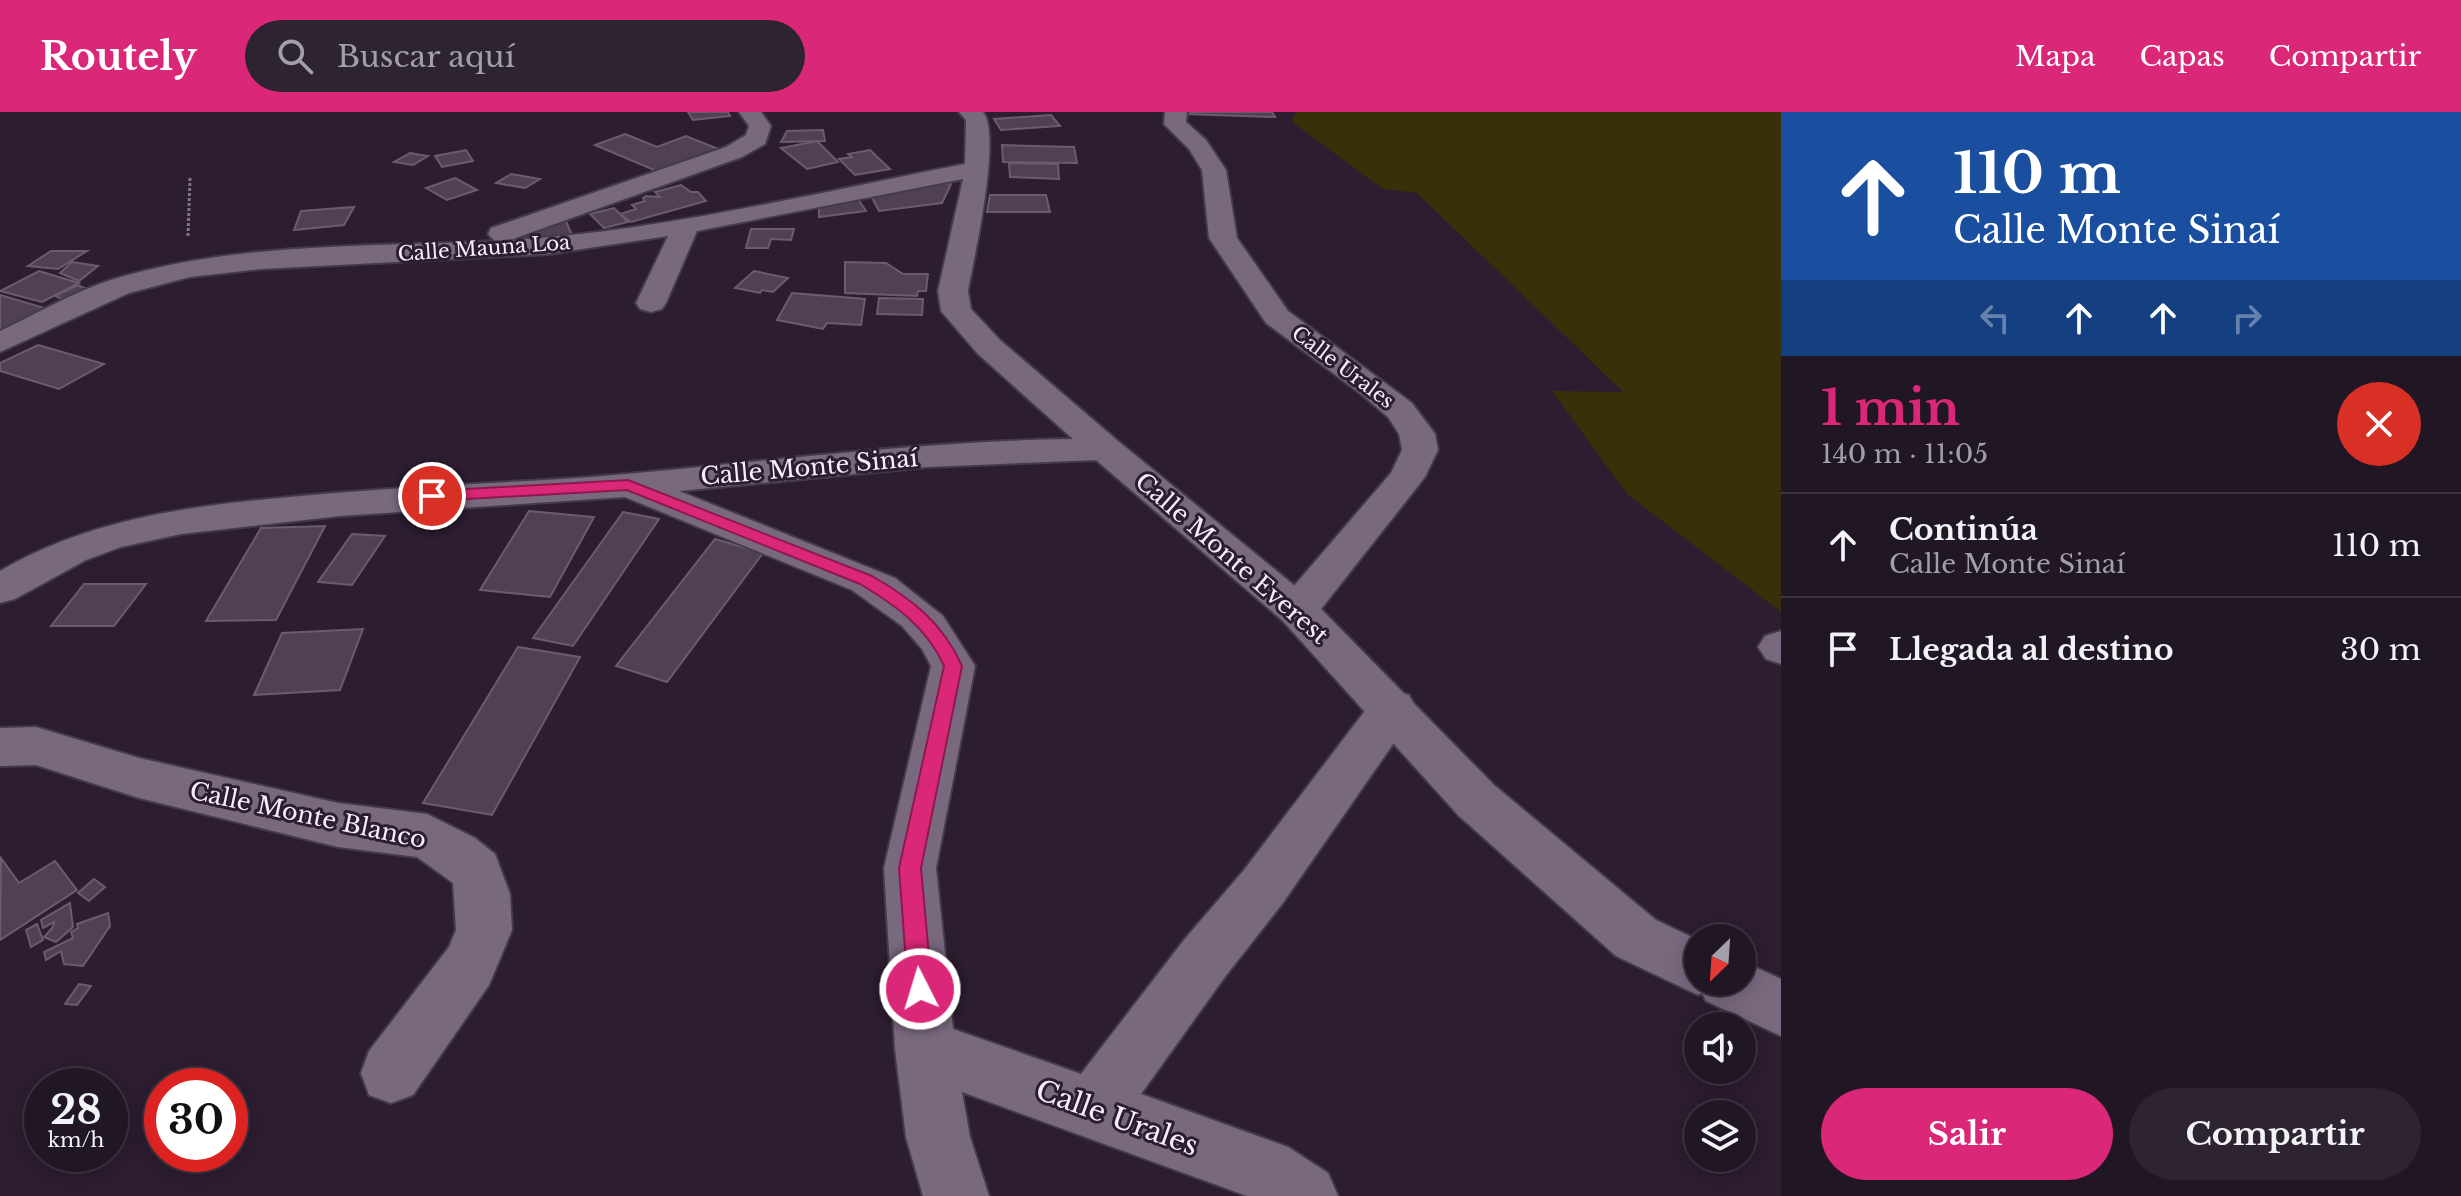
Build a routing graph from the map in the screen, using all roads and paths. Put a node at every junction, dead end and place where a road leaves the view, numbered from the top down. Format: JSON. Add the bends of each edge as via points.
{"nodes":[{"id":1,"x":750,"y":112,"type":"edge"},
{"id":2,"x":970,"y":112,"type":"edge"},
{"id":3,"x":1176,"y":112,"type":"edge"},
{"id":4,"x":977,"y":169,"type":"junction"},
{"id":5,"x":190,"y":178,"type":"dead end"},
{"id":6,"x":686,"y":225,"type":"junction"},
{"id":7,"x":450,"y":252,"type":"junction"},
{"id":8,"x":189,"y":269,"type":"junction"},
{"id":9,"x":651,"y":303,"type":"dead end"},
{"id":10,"x":0,"y":343,"type":"edge"},
{"id":11,"x":1105,"y":449,"type":"junction"},
{"id":12,"x":628,"y":485,"type":"junction"},
{"id":13,"x":0,"y":589,"type":"edge"},
{"id":14,"x":1297,"y":610,"type":"junction"},
{"id":15,"x":1393,"y":708,"type":"junction"},
{"id":16,"x":0,"y":747,"type":"edge"},
{"id":17,"x":1684,"y":961,"type":"edge"},
{"id":18,"x":1756,"y":996,"type":"edge"},
{"id":19,"x":1781,"y":1008,"type":"edge"},
{"id":20,"x":925,"y":1049,"type":"junction"},
{"id":21,"x":391,"y":1073,"type":"dead end"},
{"id":22,"x":1093,"y":1109,"type":"junction"},
{"id":23,"x":956,"y":1196,"type":"edge"},
{"id":24,"x":1305,"y":1196,"type":"edge"}],
"edges":[{"from":1,"to":7,"type":"street","via":[[760,126],[757,139],[734,152]]},
{"from":2,"to":4,"type":"street","name":"Calle Monte Everest","via":[[977,119]]},
{"from":3,"to":14,"type":"street","name":"Calle Urales","via":[[1175,124],[1214,170],[1223,238],[1277,317],[1373,387],[1417,434],[1420,450],[1407,477]]},
{"from":4,"to":6,"type":"street","name":"Calle Mauna Loa"},
{"from":4,"to":11,"type":"street","name":"Calle Monte Everest","via":[[953,291],[956,311]]},
{"from":5,"to":8,"type":"path"},
{"from":6,"to":7,"type":"street","name":"Calle Mauna Loa","via":[[549,246]]},
{"from":6,"to":9,"type":"street"},
{"from":7,"to":8,"type":"street","name":"Calle Mauna Loa"},
{"from":8,"to":10,"type":"street","name":"Calle Mauna Loa","via":[[119,287]]},
{"from":11,"to":12,"type":"street","name":"Calle Monte Sinaí","via":[[967,452]]},
{"from":11,"to":14,"type":"street","name":"Calle Monte Everest"},
{"from":12,"to":13,"type":"street","name":"Calle Monte Sinaí","via":[[403,498],[183,519],[82,546]]},
{"from":12,"to":20,"type":"street","via":[[866,580],[901,600],[943,643],[953,666],[910,868]]},
{"from":14,"to":15,"type":"street","name":"Calle Monte Everest"},
{"from":15,"to":17,"type":"street","name":"Calle Monte Everest","via":[[1476,800],[1636,938]]},
{"from":15,"to":22,"type":"street"},
{"from":16,"to":21,"type":"street","name":"Calle Monte Blanco","via":[[36,746],[139,778],[338,825],[427,836],[457,854],[476,870],[484,930],[469,966]]},
{"from":18,"to":19,"type":"street"},
{"from":20,"to":22,"type":"street","name":"Calle Urales"},
{"from":20,"to":23,"type":"street","via":[[938,1137]]},
{"from":22,"to":24,"type":"street","name":"Calle Urales","via":[[1265,1170]]}]}
